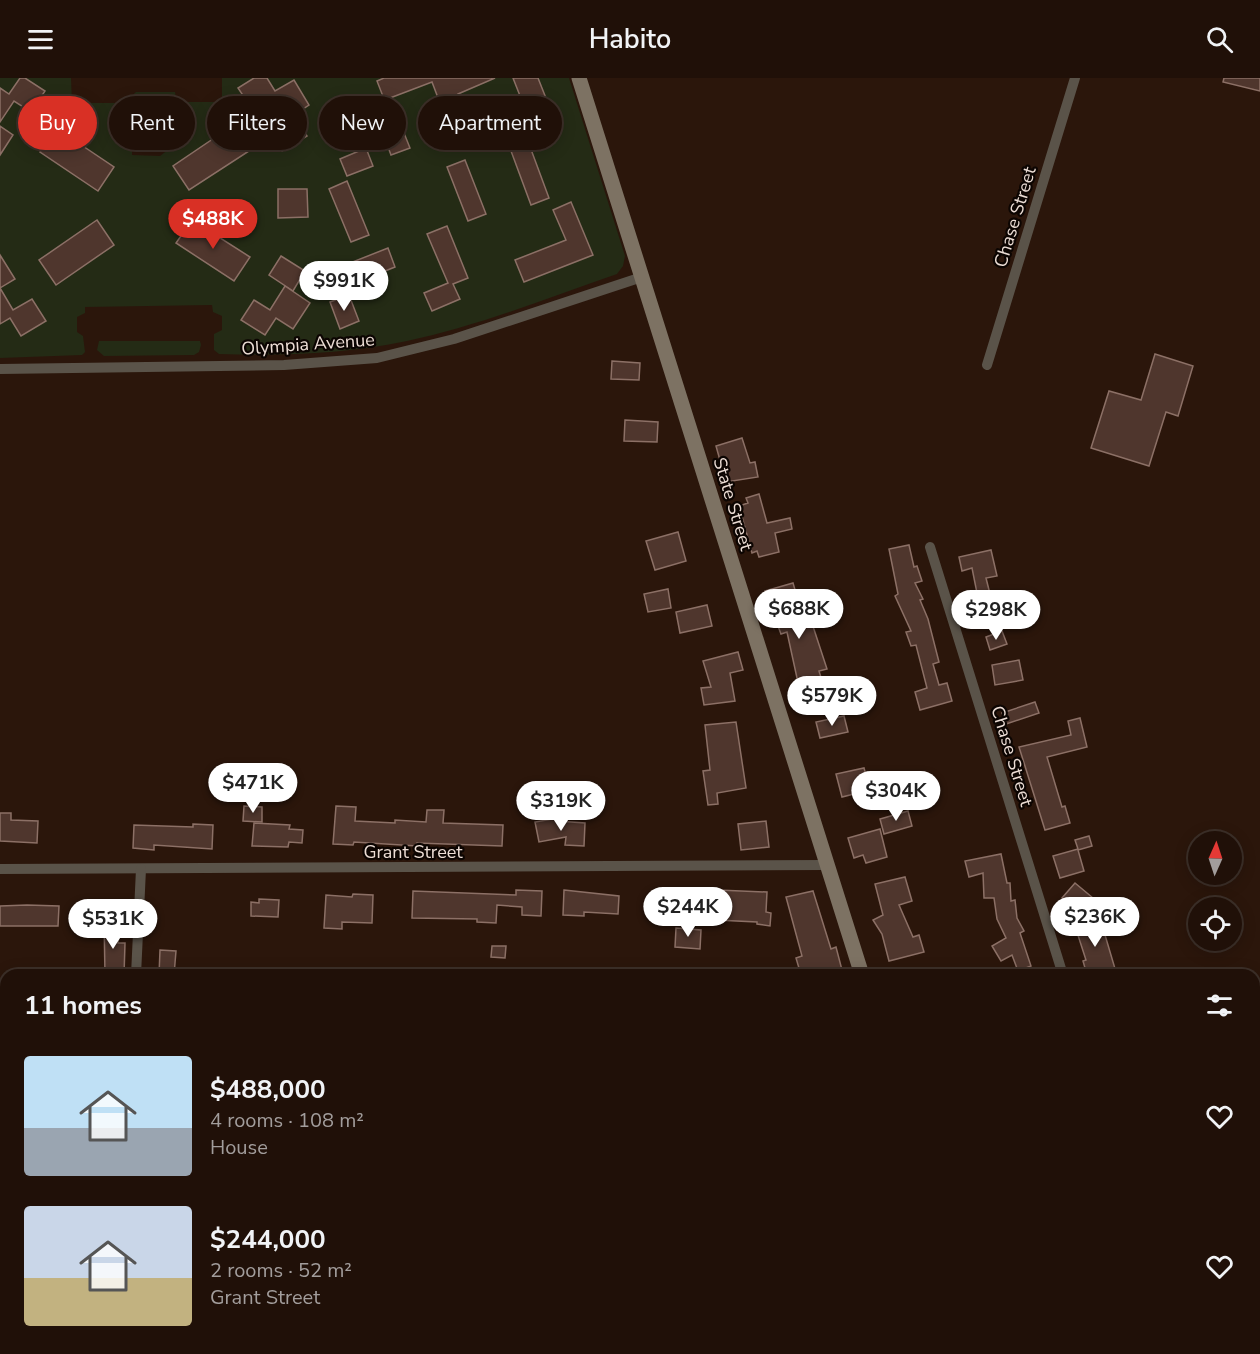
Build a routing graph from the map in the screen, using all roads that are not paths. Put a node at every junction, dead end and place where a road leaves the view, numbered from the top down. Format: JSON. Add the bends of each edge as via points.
{"nodes":[{"id":1,"x":579,"y":78,"type":"edge"},
{"id":2,"x":1075,"y":78,"type":"edge"},
{"id":3,"x":642,"y":277,"type":"junction"},
{"id":4,"x":987,"y":365,"type":"dead end"},
{"id":5,"x":0,"y":369,"type":"edge"},
{"id":6,"x":930,"y":547,"type":"dead end"},
{"id":7,"x":825,"y":865,"type":"junction"},
{"id":8,"x":0,"y":869,"type":"edge"},
{"id":9,"x":141,"y":869,"type":"junction"},
{"id":10,"x":136,"y":969,"type":"edge"},
{"id":11,"x":860,"y":969,"type":"edge"},
{"id":12,"x":1060,"y":969,"type":"edge"}],
"edges":[{"from":1,"to":3,"type":"main road","name":"State Street"},
{"from":2,"to":4,"type":"street","name":"Chase Street"},
{"from":3,"to":5,"type":"street","name":"Olympia Avenue","via":[[454,339],[377,358],[284,365]]},
{"from":3,"to":7,"type":"main road","name":"State Street"},
{"from":6,"to":12,"type":"street","name":"Chase Street"},
{"from":7,"to":9,"type":"street","name":"Grant Street"},
{"from":7,"to":11,"type":"main road","name":"State Street"},
{"from":8,"to":9,"type":"street","name":"Grant Street"},
{"from":9,"to":10,"type":"street"}]}
